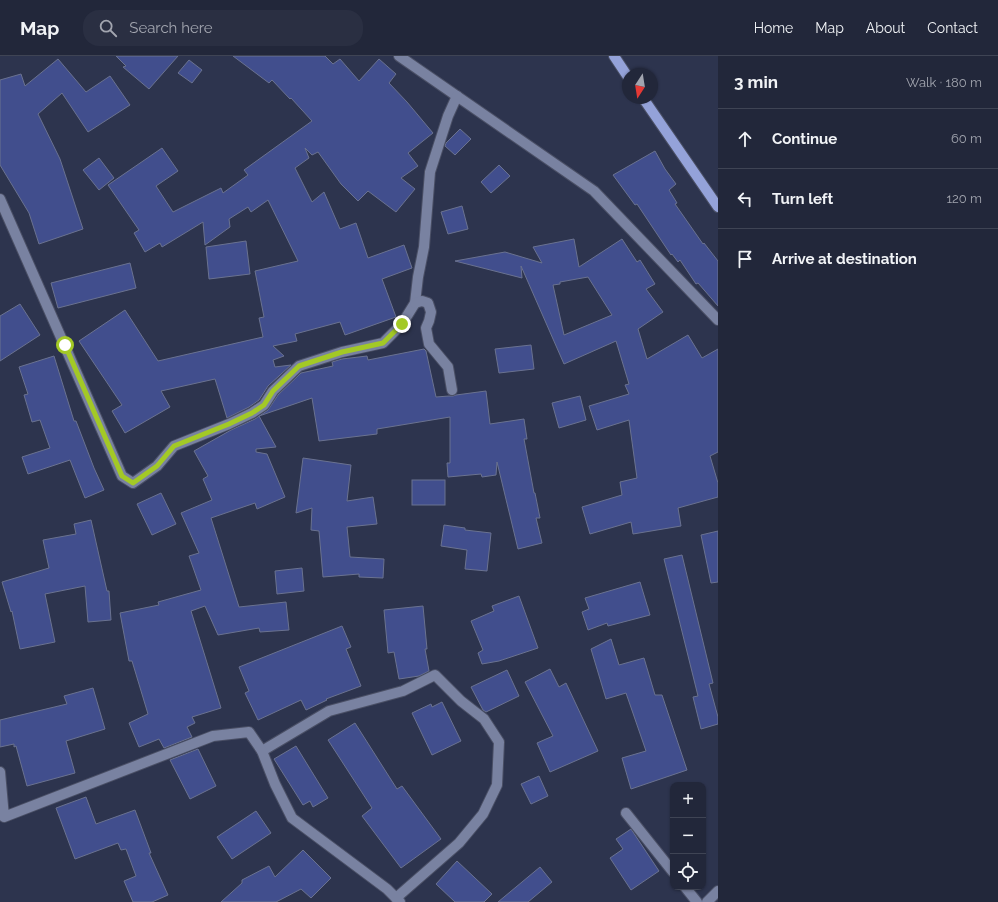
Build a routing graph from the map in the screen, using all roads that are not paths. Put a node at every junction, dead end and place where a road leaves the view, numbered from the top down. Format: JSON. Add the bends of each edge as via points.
{"nodes":[{"id":1,"x":399,"y":56,"type":"edge"},
{"id":2,"x":614,"y":56,"type":"edge"},
{"id":3,"x":622,"y":68,"type":"edge"},
{"id":4,"x":457,"y":96,"type":"junction"},
{"id":5,"x":647,"y":104,"type":"edge"},
{"id":6,"x":0,"y":199,"type":"edge"},
{"id":7,"x":718,"y":207,"type":"edge"},
{"id":8,"x":415,"y":302,"type":"junction"},
{"id":9,"x":718,"y":320,"type":"edge"},
{"id":10,"x":452,"y":390,"type":"dead end"},
{"id":11,"x":262,"y":751,"type":"junction"},
{"id":12,"x":0,"y":772,"type":"edge"},
{"id":13,"x":626,"y":813,"type":"dead end"},
{"id":14,"x":670,"y":868,"type":"edge"},
{"id":15,"x":687,"y":890,"type":"edge"},
{"id":16,"x":718,"y":892,"type":"edge"},
{"id":17,"x":398,"y":900,"type":"edge"},
{"id":18,"x":697,"y":902,"type":"edge"},
{"id":19,"x":707,"y":902,"type":"edge"}],
"edges":[{"from":1,"to":4,"type":"street"},
{"from":2,"to":3,"type":"main road"},
{"from":4,"to":8,"type":"street","via":[[430,172],[424,247]]},
{"from":4,"to":9,"type":"street","via":[[594,191]]},
{"from":5,"to":7,"type":"main road"},
{"from":6,"to":8,"type":"street","via":[[122,476],[133,483],[157,466],[174,446],[229,424],[264,405],[273,391],[299,366],[342,352],[383,343],[402,324]]},
{"from":8,"to":10,"type":"street","via":[[428,302],[431,312],[426,328],[429,344],[448,367]]},
{"from":11,"to":12,"type":"street","via":[[249,732],[213,736],[4,817]]},
{"from":11,"to":17,"type":"street","via":[[292,818]]},
{"from":11,"to":17,"type":"street","via":[[329,711],[403,691],[435,675],[484,719],[499,742],[497,786],[483,814],[459,843]]},
{"from":13,"to":14,"type":"street"},
{"from":15,"to":18,"type":"street"},
{"from":16,"to":19,"type":"street"}]}
